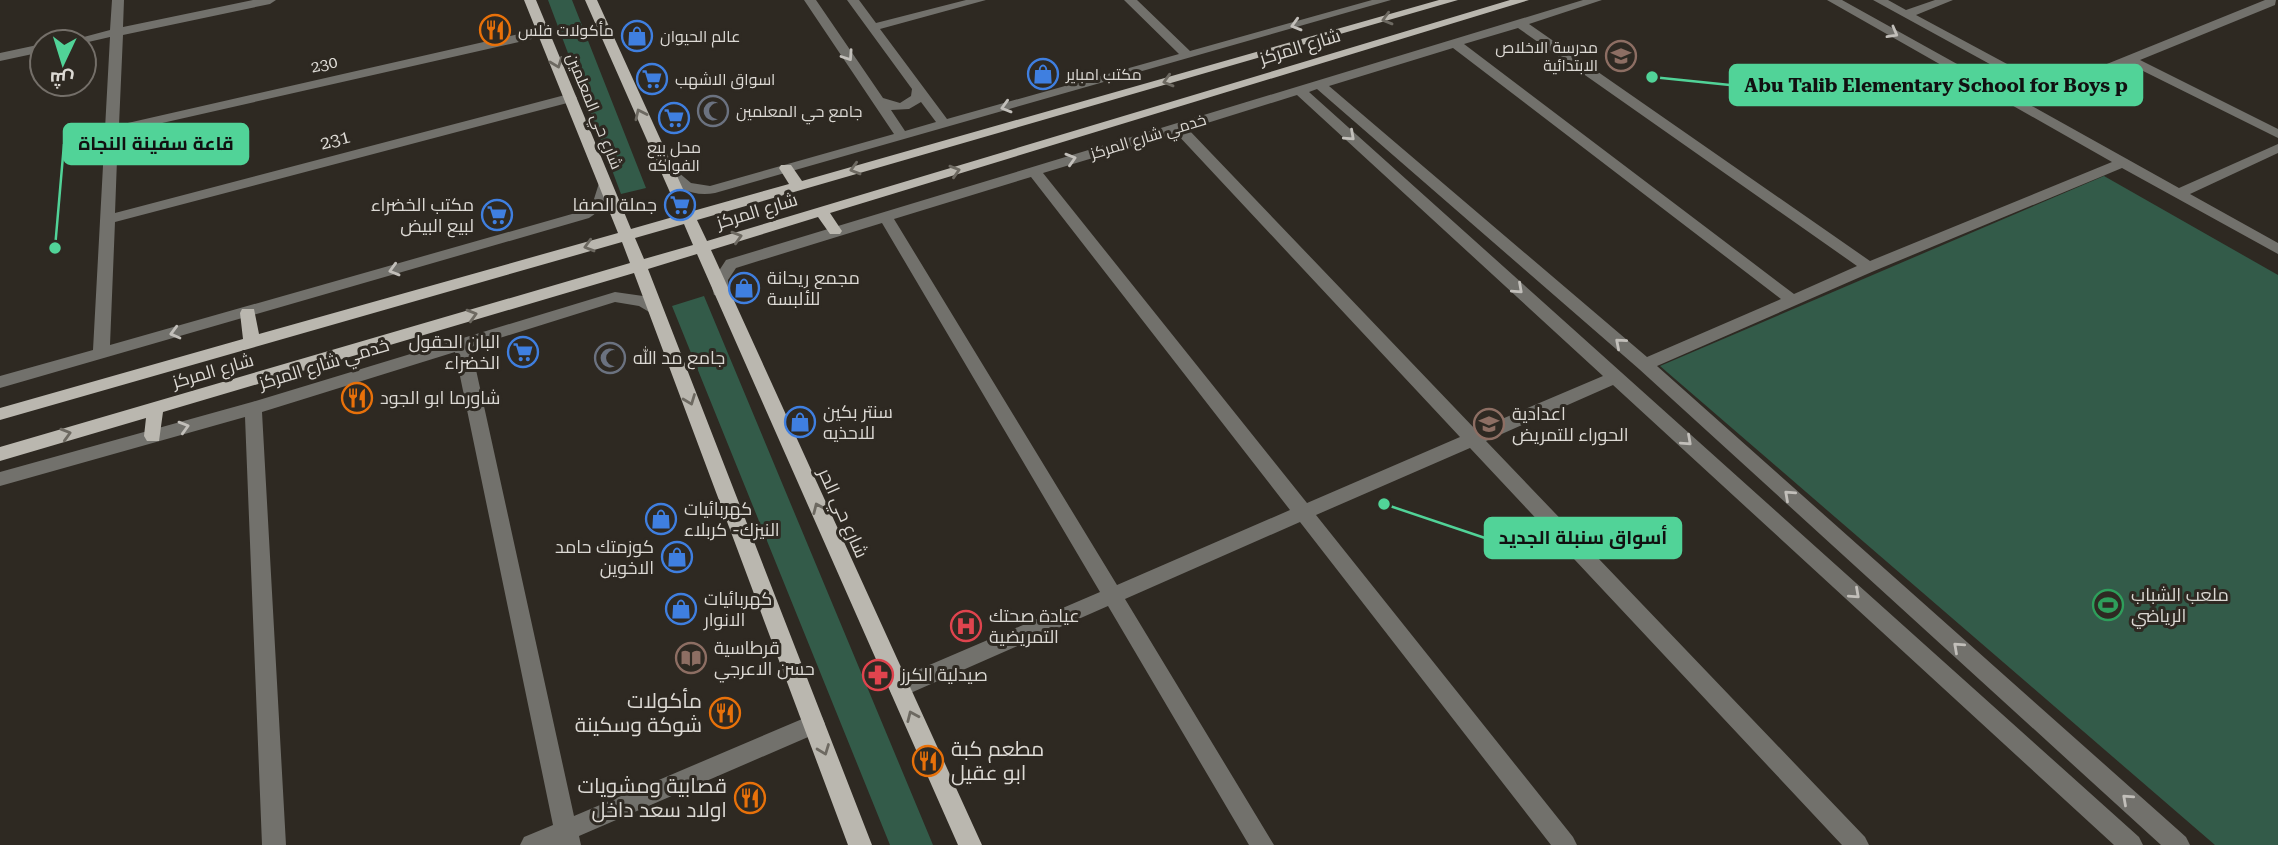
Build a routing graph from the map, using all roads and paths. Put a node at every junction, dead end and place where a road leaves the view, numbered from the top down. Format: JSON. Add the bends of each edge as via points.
{"nodes":[{"id":1,"x":118,"y":0,"type":"edge"},
{"id":2,"x":270,"y":0,"type":"edge"},
{"id":3,"x":530,"y":0,"type":"edge"},
{"id":4,"x":591,"y":0,"type":"edge"},
{"id":5,"x":810,"y":0,"type":"edge"},
{"id":6,"x":853,"y":0,"type":"edge"},
{"id":7,"x":980,"y":0,"type":"edge"},
{"id":8,"x":1130,"y":0,"type":"edge"},
{"id":9,"x":1385,"y":0,"type":"edge"},
{"id":10,"x":1452,"y":0,"type":"edge"},
{"id":11,"x":1523,"y":0,"type":"edge"},
{"id":12,"x":1596,"y":0,"type":"edge"},
{"id":13,"x":1833,"y":0,"type":"edge"},
{"id":14,"x":1879,"y":0,"type":"edge"},
{"id":15,"x":1947,"y":0,"type":"edge"},
{"id":16,"x":2272,"y":2,"type":"edge"},
{"id":17,"x":1906,"y":14,"type":"junction"},
{"id":18,"x":1519,"y":23,"type":"junction"},
{"id":19,"x":873,"y":27,"type":"junction"},
{"id":20,"x":116,"y":32,"type":"junction"},
{"id":21,"x":545,"y":32,"type":"junction"},
{"id":22,"x":98,"y":36,"type":"edge"},
{"id":23,"x":1455,"y":43,"type":"junction"},
{"id":24,"x":28,"y":51,"type":"edge"},
{"id":25,"x":1188,"y":55,"type":"junction"},
{"id":26,"x":0,"y":57,"type":"edge"},
{"id":27,"x":2129,"y":59,"type":"junction"},
{"id":28,"x":1319,"y":84,"type":"junction"},
{"id":29,"x":918,"y":89,"type":"junction"},
{"id":30,"x":1299,"y":90,"type":"junction"},
{"id":31,"x":2050,"y":92,"type":"junction"},
{"id":32,"x":570,"y":98,"type":"junction"},
{"id":33,"x":878,"y":101,"type":"junction"},
{"id":34,"x":2020,"y":104,"type":"junction"},
{"id":35,"x":944,"y":124,"type":"junction"},
{"id":36,"x":1178,"y":127,"type":"junction"},
{"id":37,"x":111,"y":131,"type":"junction"},
{"id":38,"x":2278,"y":134,"type":"edge"},
{"id":39,"x":902,"y":136,"type":"junction"},
{"id":40,"x":2278,"y":148,"type":"edge"},
{"id":41,"x":2124,"y":162,"type":"junction"},
{"id":42,"x":786,"y":169,"type":"junction"},
{"id":43,"x":667,"y":170,"type":"junction"},
{"id":44,"x":1034,"y":171,"type":"junction"},
{"id":45,"x":605,"y":183,"type":"junction"},
{"id":46,"x":798,"y":186,"type":"junction"},
{"id":47,"x":2179,"y":193,"type":"junction"},
{"id":48,"x":821,"y":211,"type":"junction"},
{"id":49,"x":885,"y":216,"type":"junction"},
{"id":50,"x":687,"y":217,"type":"junction"},
{"id":51,"x":109,"y":219,"type":"junction"},
{"id":52,"x":835,"y":231,"type":"junction"},
{"id":53,"x":626,"y":236,"type":"junction"},
{"id":54,"x":701,"y":248,"type":"junction"},
{"id":55,"x":2278,"y":249,"type":"edge"},
{"id":56,"x":639,"y":266,"type":"junction"},
{"id":57,"x":1869,"y":267,"type":"junction"},
{"id":58,"x":720,"y":291,"type":"junction"},
{"id":59,"x":1793,"y":301,"type":"junction"},
{"id":60,"x":656,"y":311,"type":"junction"},
{"id":61,"x":248,"y":313,"type":"junction"},
{"id":62,"x":252,"y":342,"type":"junction"},
{"id":63,"x":462,"y":344,"type":"junction"},
{"id":64,"x":101,"y":353,"type":"junction"},
{"id":65,"x":1645,"y":365,"type":"junction"},
{"id":66,"x":1616,"y":377,"type":"junction"},
{"id":67,"x":0,"y":382,"type":"edge"},
{"id":68,"x":155,"y":408,"type":"junction"},
{"id":69,"x":253,"y":408,"type":"junction"},
{"id":70,"x":0,"y":415,"type":"edge"},
{"id":71,"x":153,"y":436,"type":"junction"},
{"id":72,"x":1474,"y":439,"type":"junction"},
{"id":73,"x":0,"y":454,"type":"edge"},
{"id":74,"x":0,"y":479,"type":"edge"},
{"id":75,"x":1303,"y":512,"type":"junction"},
{"id":76,"x":1112,"y":595,"type":"junction"},
{"id":77,"x":899,"y":688,"type":"junction"},
{"id":78,"x":814,"y":724,"type":"junction"},
{"id":79,"x":568,"y":838,"type":"edge"},
{"id":80,"x":274,"y":845,"type":"edge"},
{"id":81,"x":532,"y":845,"type":"edge"},
{"id":82,"x":860,"y":845,"type":"edge"},
{"id":83,"x":970,"y":845,"type":"edge"},
{"id":84,"x":1262,"y":845,"type":"edge"},
{"id":85,"x":1565,"y":845,"type":"edge"},
{"id":86,"x":1857,"y":845,"type":"edge"},
{"id":87,"x":2131,"y":845,"type":"edge"},
{"id":88,"x":2178,"y":845,"type":"edge"}],
"edges":[{"from":1,"to":20,"type":"street"},
{"from":2,"to":20,"type":"street"},
{"from":3,"to":21,"type":"main road","name":"شارع حي المعلمين"},
{"from":43,"to":4,"type":"main road","one_way":true},
{"from":5,"to":33,"type":"street","one_way":true},
{"from":6,"to":19,"type":"street"},
{"from":7,"to":19,"type":"street"},
{"from":8,"to":25,"type":"street"},
{"from":9,"to":25,"type":"street","one_way":true},
{"from":10,"to":46,"type":"main road","name":"شارع المركز","one_way":true},
{"from":48,"to":11,"type":"main road","name":"شارع المركز","one_way":true},
{"from":12,"to":18,"type":"street","name":"خدمي شارع المركز"},
{"from":13,"to":34,"type":"street","one_way":true},
{"from":14,"to":17,"type":"street"},
{"from":15,"to":17,"type":"street"},
{"from":16,"to":27,"type":"street"},
{"from":17,"to":31,"type":"street"},
{"from":18,"to":23,"type":"street","name":"خدمي شارع المركز"},
{"from":18,"to":57,"type":"street"},
{"from":19,"to":29,"type":"street"},
{"from":20,"to":22,"type":"street"},
{"from":20,"to":37,"type":"street"},
{"from":21,"to":32,"type":"main road","name":"شارع حي المعلمين","one_way":true},
{"from":21,"to":37,"type":"street","name":"230"},
{"from":23,"to":28,"type":"street","name":"خدمي شارع المركز"},
{"from":23,"to":59,"type":"street"},
{"from":24,"to":26,"type":"street"},
{"from":25,"to":35,"type":"street","one_way":true},
{"from":27,"to":31,"type":"street"},
{"from":27,"to":38,"type":"street"},
{"from":28,"to":30,"type":"street","name":"خدمي شارع المركز"},
{"from":65,"to":28,"type":"street","one_way":true},
{"from":29,"to":33,"type":"street","via":[[918,97],[907,106]]},
{"from":29,"to":35,"type":"street"},
{"from":30,"to":36,"type":"street","name":"خدمي شارع المركز"},
{"from":30,"to":66,"type":"street","one_way":true},
{"from":31,"to":34,"type":"street"},
{"from":32,"to":45,"type":"main road","name":"شارع حي المعلمين"},
{"from":32,"to":51,"type":"street","name":"231"},
{"from":33,"to":39,"type":"street"},
{"from":34,"to":41,"type":"street"},
{"from":35,"to":39,"type":"street"},
{"from":44,"to":36,"type":"street","name":"خدمي شارع المركز","one_way":true},
{"from":36,"to":72,"type":"street"},
{"from":37,"to":51,"type":"street"},
{"from":39,"to":42,"type":"street"},
{"from":40,"to":47,"type":"street"},
{"from":41,"to":47,"type":"street"},
{"from":41,"to":57,"type":"street"},
{"from":42,"to":43,"type":"street","via":[[710,190],[677,183]]},
{"from":42,"to":46,"type":"main road"},
{"from":43,"to":50,"type":"main road","name":"شارع حي الحر"},
{"from":44,"to":49,"type":"street","name":"خدمي شارع المركز"},
{"from":44,"to":75,"type":"street"},
{"from":45,"to":53,"type":"main road","name":"شارع حي المعلمين"},
{"from":45,"to":61,"type":"street","one_way":true,"via":[[605,195],[584,215]]},
{"from":46,"to":50,"type":"main road","name":"شارع المركز"},
{"from":47,"to":55,"type":"street"},
{"from":48,"to":52,"type":"main road"},
{"from":54,"to":48,"type":"main road","name":"شارع المركز","one_way":true},
{"from":49,"to":52,"type":"street","name":"خدمي شارع المركز"},
{"from":49,"to":76,"type":"street"},
{"from":50,"to":53,"type":"main road","name":"شارع المركز"},
{"from":50,"to":54,"type":"main road","name":"شارع حي الحر"},
{"from":51,"to":64,"type":"street"},
{"from":52,"to":58,"type":"street","name":"خدمي شارع المركز","via":[[731,264],[723,272]]},
{"from":53,"to":56,"type":"main road"},
{"from":53,"to":62,"type":"main road","name":"شارع المركز","one_way":true},
{"from":54,"to":56,"type":"main road","name":"شارع المركز"},
{"from":54,"to":58,"type":"main road","name":"شارع حي الحر"},
{"from":56,"to":60,"type":"main road"},
{"from":68,"to":56,"type":"main road","name":"شارع المركز","one_way":true},
{"from":57,"to":59,"type":"street"},
{"from":77,"to":58,"type":"main road","name":"شارع حي الحر","one_way":true},
{"from":59,"to":65,"type":"street"},
{"from":60,"to":63,"type":"street","name":"خدمي شارع المركز","via":[[644,301],[615,297]]},
{"from":60,"to":78,"type":"main road","one_way":true},
{"from":61,"to":62,"type":"main road"},
{"from":61,"to":64,"type":"street","one_way":true},
{"from":62,"to":70,"type":"main road","name":"شارع المركز"},
{"from":63,"to":69,"type":"street","name":"خدمي شارع المركز"},
{"from":63,"to":79,"type":"street"},
{"from":64,"to":67,"type":"street"},
{"from":88,"to":65,"type":"street","one_way":true},
{"from":66,"to":72,"type":"street"},
{"from":66,"to":87,"type":"street","one_way":true},
{"from":68,"to":71,"type":"main road"},
{"from":73,"to":68,"type":"main road","name":"شارع المركز","one_way":true},
{"from":71,"to":69,"type":"street","name":"خدمي شارع المركز","one_way":true},
{"from":69,"to":80,"type":"street"},
{"from":71,"to":74,"type":"street","name":"خدمي شارع المركز"},
{"from":72,"to":75,"type":"street"},
{"from":72,"to":86,"type":"street"},
{"from":75,"to":76,"type":"street"},
{"from":75,"to":85,"type":"street"},
{"from":76,"to":77,"type":"street"},
{"from":76,"to":84,"type":"street"},
{"from":83,"to":77,"type":"main road","name":"شارع حي الحر","one_way":true},
{"from":78,"to":79,"type":"street"},
{"from":78,"to":82,"type":"main road","one_way":true},
{"from":79,"to":81,"type":"street"}]}
